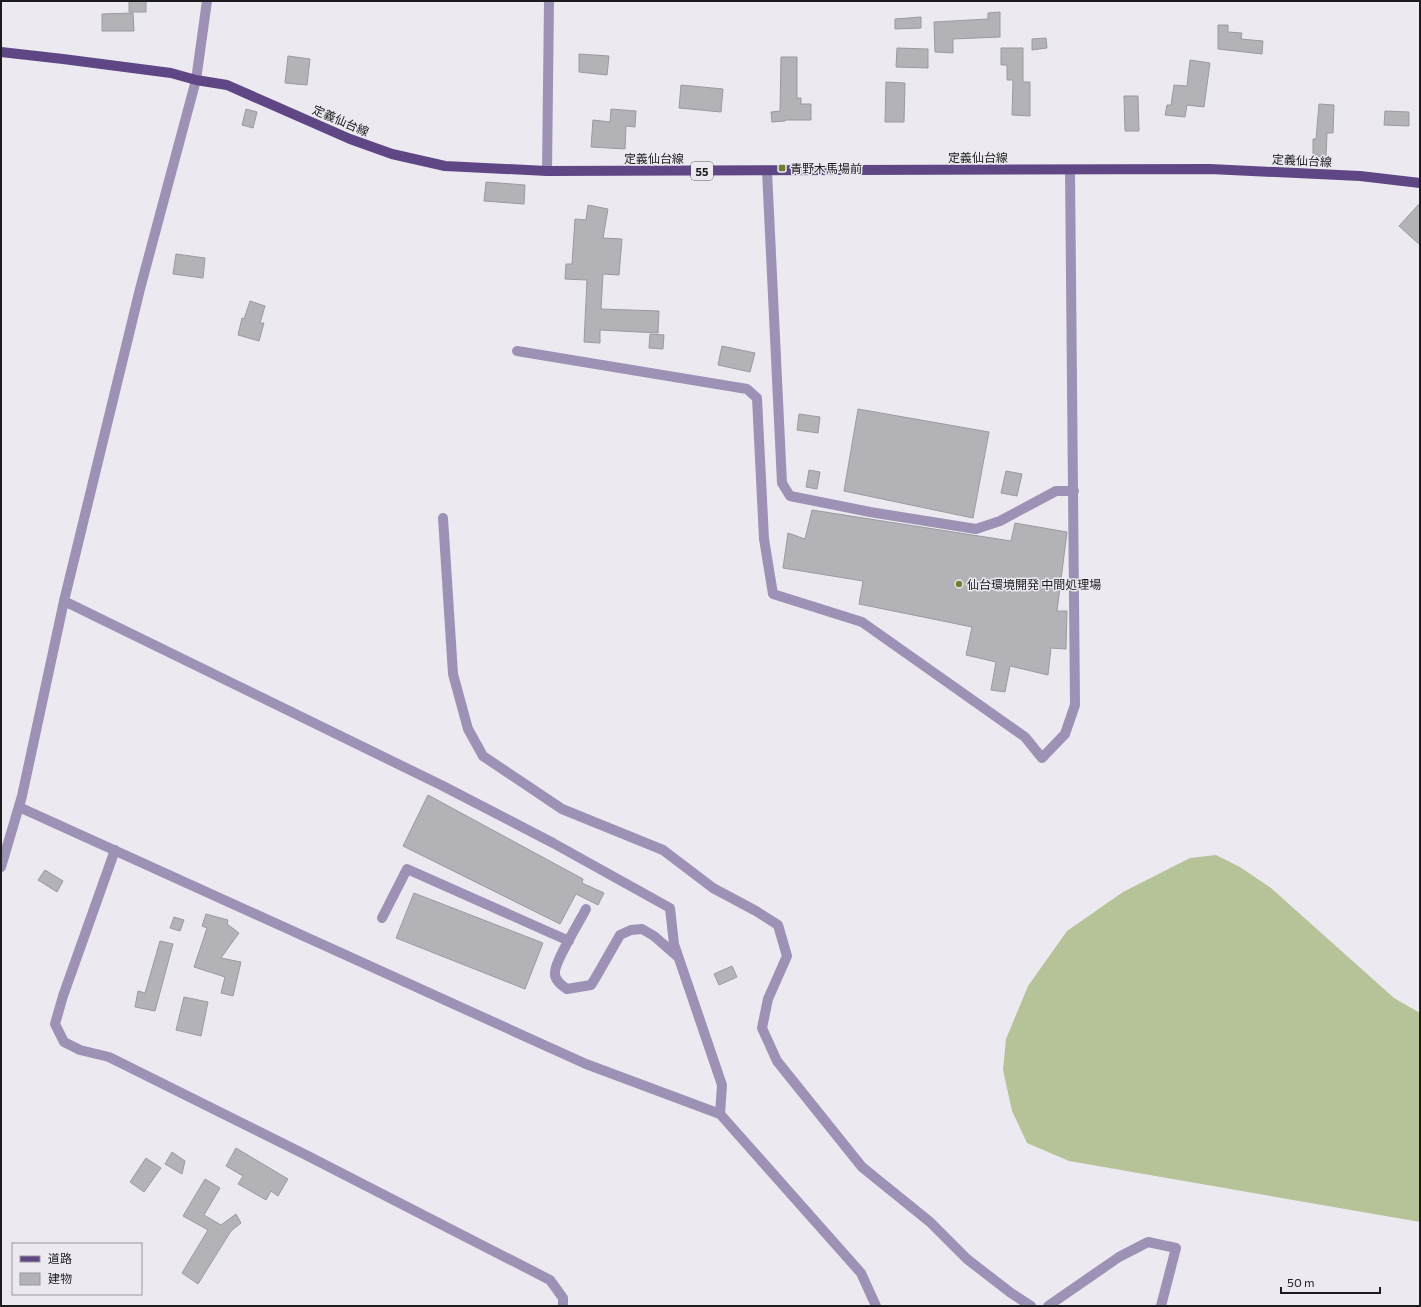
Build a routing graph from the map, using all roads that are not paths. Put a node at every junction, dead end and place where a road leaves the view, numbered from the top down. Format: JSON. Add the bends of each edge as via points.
{"nodes":[{"id":1,"x":208,"y":1,"type":"edge"},
{"id":2,"x":549,"y":1,"type":"edge"},
{"id":3,"x":1,"y":52,"type":"edge"},
{"id":4,"x":196,"y":80,"type":"junction"},
{"id":5,"x":1070,"y":170,"type":"junction"},
{"id":6,"x":547,"y":171,"type":"junction"},
{"id":7,"x":768,"y":171,"type":"junction"},
{"id":8,"x":1420,"y":183,"type":"edge"},
{"id":9,"x":516,"y":351,"type":"dead end"},
{"id":10,"x":1074,"y":491,"type":"junction"},
{"id":11,"x":443,"y":518,"type":"dead end"},
{"id":12,"x":64,"y":601,"type":"junction"},
{"id":13,"x":19,"y":807,"type":"junction"},
{"id":14,"x":115,"y":850,"type":"junction"},
{"id":15,"x":1,"y":867,"type":"edge"},
{"id":16,"x":586,"y":909,"type":"dead end"},
{"id":17,"x":382,"y":918,"type":"dead end"},
{"id":18,"x":569,"y":941,"type":"junction"},
{"id":19,"x":678,"y":957,"type":"junction"},
{"id":20,"x":720,"y":1114,"type":"junction"},
{"id":21,"x":563,"y":1306,"type":"edge"},
{"id":22,"x":876,"y":1306,"type":"edge"},
{"id":23,"x":1032,"y":1306,"type":"edge"},
{"id":24,"x":1048,"y":1306,"type":"edge"},
{"id":25,"x":1161,"y":1306,"type":"edge"}],
"edges":[{"from":1,"to":4,"type":"street"},
{"from":2,"to":6,"type":"street"},
{"from":3,"to":4,"type":"main road","name":"定義仙台線","number":"55","via":[[172,73]]},
{"from":4,"to":6,"type":"main road","name":"定義仙台線","number":"55","via":[[227,85],[350,139],[392,154],[445,166]]},
{"from":4,"to":12,"type":"street","via":[[140,289]]},
{"from":5,"to":7,"type":"main road","name":"定義仙台線","number":"55"},
{"from":5,"to":8,"type":"main road","name":"定義仙台線","number":"55","via":[[1255,170],[1360,176]]},
{"from":5,"to":10,"type":"street"},
{"from":6,"to":7,"type":"main road","name":"定義仙台線","number":"55"},
{"from":7,"to":10,"type":"street","via":[[782,483],[790,496],[976,529],[1000,521],[1056,491]]},
{"from":9,"to":10,"type":"street","via":[[747,389],[757,398],[764,538],[773,594],[862,622],[1025,737],[1042,758],[1065,734],[1075,705]]},
{"from":11,"to":23,"type":"street","via":[[453,674],[468,729],[483,756],[562,809],[663,850],[713,888],[778,924],[787,956],[768,999],[762,1028],[776,1061],[862,1167],[930,1222],[967,1258],[1011,1293]]},
{"from":12,"to":13,"type":"street"},
{"from":12,"to":19,"type":"street","via":[[441,784],[670,908]]},
{"from":13,"to":14,"type":"street"},
{"from":13,"to":15,"type":"street"},
{"from":14,"to":20,"type":"street","via":[[586,1064]]},
{"from":14,"to":21,"type":"street","via":[[62,996],[55,1024],[64,1042],[80,1050],[109,1057],[550,1280],[563,1298]]},
{"from":16,"to":18,"type":"street"},
{"from":17,"to":18,"type":"street","via":[[407,869]]},
{"from":18,"to":19,"type":"street","via":[[554,972],[558,984],[567,989],[591,984],[620,935],[631,930],[642,929]]},
{"from":19,"to":20,"type":"street","via":[[722,1085]]},
{"from":20,"to":22,"type":"street","via":[[861,1273]]},
{"from":24,"to":25,"type":"street","via":[[1119,1257],[1148,1242],[1176,1248]]}]}
